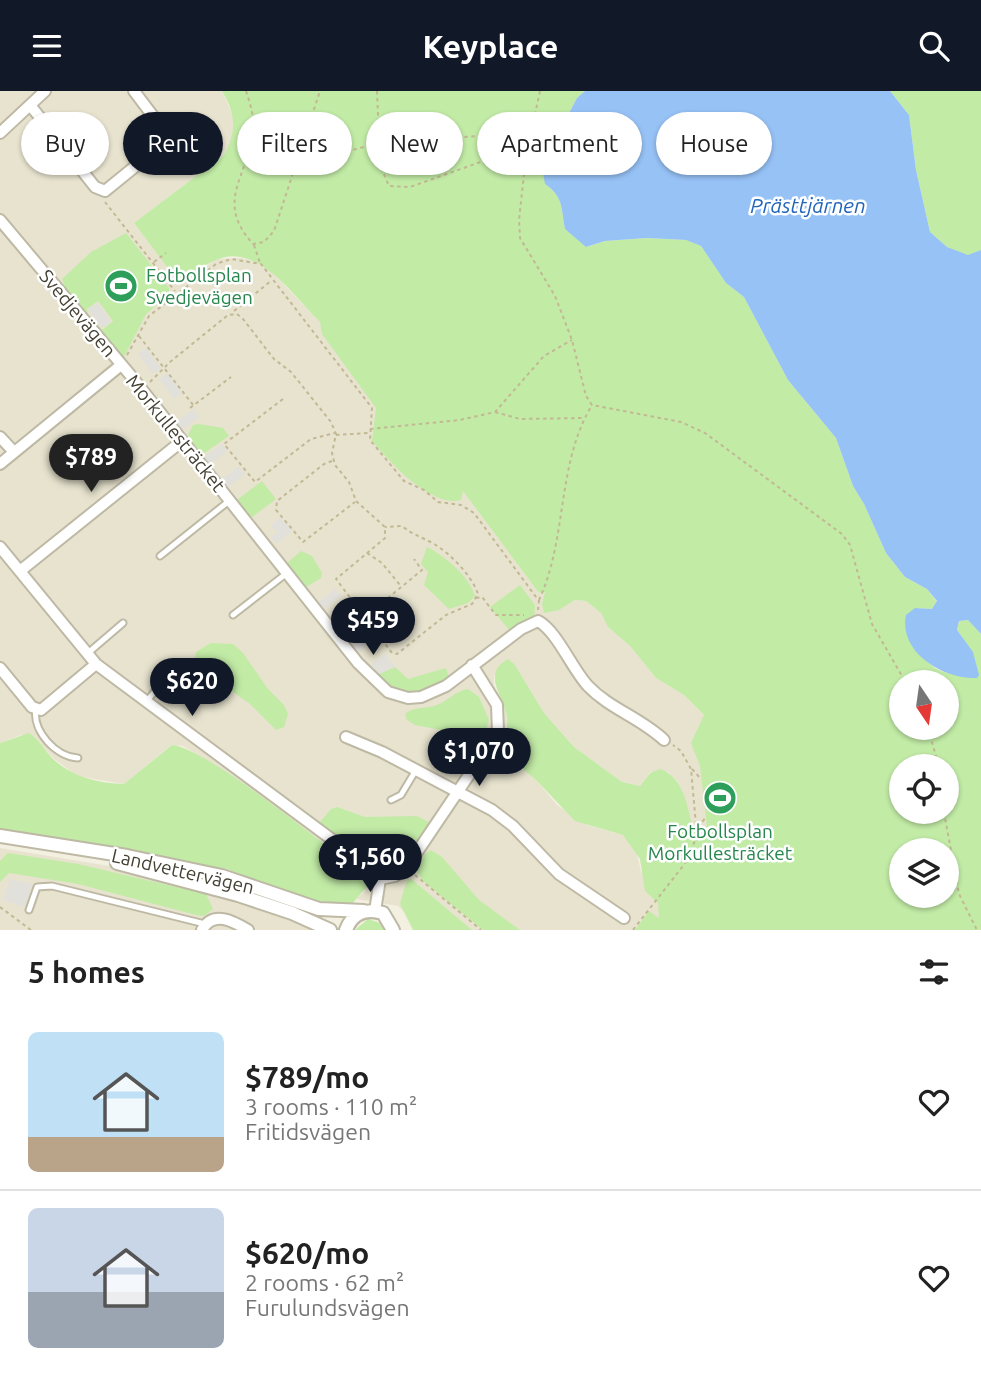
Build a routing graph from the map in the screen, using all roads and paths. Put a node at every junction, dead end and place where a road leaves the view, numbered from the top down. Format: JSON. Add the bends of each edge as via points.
{"nodes":[{"id":1,"x":45,"y":91,"type":"edge"},
{"id":2,"x":134,"y":91,"type":"edge"},
{"id":3,"x":246,"y":91,"type":"edge"},
{"id":4,"x":320,"y":91,"type":"edge"},
{"id":5,"x":377,"y":91,"type":"edge"},
{"id":6,"x":540,"y":91,"type":"edge"},
{"id":7,"x":30,"y":105,"type":"junction"},
{"id":8,"x":314,"y":112,"type":"edge"},
{"id":9,"x":378,"y":112,"type":"edge"},
{"id":10,"x":535,"y":112,"type":"edge"},
{"id":11,"x":0,"y":133,"type":"edge"},
{"id":12,"x":293,"y":175,"type":"edge"},
{"id":13,"x":385,"y":175,"type":"edge"},
{"id":14,"x":444,"y":175,"type":"edge"},
{"id":15,"x":524,"y":175,"type":"edge"},
{"id":16,"x":102,"y":191,"type":"junction"},
{"id":17,"x":0,"y":220,"type":"edge"},
{"id":18,"x":253,"y":244,"type":"junction"},
{"id":19,"x":166,"y":253,"type":"dead end"},
{"id":20,"x":154,"y":262,"type":"junction"},
{"id":21,"x":261,"y":264,"type":"junction"},
{"id":22,"x":273,"y":280,"type":"junction"},
{"id":23,"x":176,"y":293,"type":"junction"},
{"id":24,"x":234,"y":313,"type":"junction"},
{"id":25,"x":139,"y":335,"type":"junction"},
{"id":26,"x":572,"y":339,"type":"junction"},
{"id":27,"x":121,"y":365,"type":"junction"},
{"id":28,"x":165,"y":369,"type":"junction"},
{"id":29,"x":231,"y":377,"type":"dead end"},
{"id":30,"x":141,"y":389,"type":"junction"},
{"id":31,"x":284,"y":398,"type":"dead end"},
{"id":32,"x":592,"y":405,"type":"junction"},
{"id":33,"x":194,"y":406,"type":"junction"},
{"id":34,"x":190,"y":408,"type":"dead end"},
{"id":35,"x":495,"y":412,"type":"junction"},
{"id":36,"x":584,"y":418,"type":"junction"},
{"id":37,"x":370,"y":431,"type":"junction"},
{"id":38,"x":335,"y":434,"type":"junction"},
{"id":39,"x":0,"y":437,"type":"edge"},
{"id":40,"x":182,"y":441,"type":"junction"},
{"id":41,"x":14,"y":453,"type":"junction"},
{"id":42,"x":333,"y":461,"type":"junction"},
{"id":43,"x":0,"y":464,"type":"edge"},
{"id":44,"x":230,"y":500,"type":"junction"},
{"id":45,"x":356,"y":501,"type":"junction"},
{"id":46,"x":385,"y":527,"type":"junction"},
{"id":47,"x":0,"y":547,"type":"edge"},
{"id":48,"x":367,"y":553,"type":"junction"},
{"id":49,"x":160,"y":555,"type":"dead end"},
{"id":50,"x":414,"y":559,"type":"dead end"},
{"id":51,"x":5,"y":562,"type":"edge"},
{"id":52,"x":20,"y":571,"type":"junction"},
{"id":53,"x":287,"y":573,"type":"junction"},
{"id":54,"x":400,"y":586,"type":"junction"},
{"id":55,"x":475,"y":598,"type":"junction"},
{"id":56,"x":539,"y":601,"type":"junction"},
{"id":57,"x":233,"y":615,"type":"dead end"},
{"id":58,"x":365,"y":617,"type":"junction"},
{"id":59,"x":538,"y":621,"type":"junction"},
{"id":60,"x":123,"y":623,"type":"dead end"},
{"id":61,"x":87,"y":654,"type":"junction"},
{"id":62,"x":96,"y":664,"type":"junction"},
{"id":63,"x":472,"y":665,"type":"junction"},
{"id":64,"x":0,"y":668,"type":"edge"},
{"id":65,"x":173,"y":669,"type":"dead end"},
{"id":66,"x":899,"y":670,"type":"edge"},
{"id":67,"x":146,"y":703,"type":"junction"},
{"id":68,"x":36,"y":709,"type":"junction"},
{"id":69,"x":346,"y":737,"type":"dead end"},
{"id":70,"x":664,"y":740,"type":"joint"},
{"id":71,"x":78,"y":758,"type":"dead end"},
{"id":72,"x":691,"y":769,"type":"junction"},
{"id":73,"x":416,"y":770,"type":"junction"},
{"id":74,"x":701,"y":779,"type":"dead end"},
{"id":75,"x":456,"y":792,"type":"junction"},
{"id":76,"x":391,"y":800,"type":"dead end"},
{"id":77,"x":706,"y":817,"type":"dead end"},
{"id":78,"x":946,"y":824,"type":"edge"},
{"id":79,"x":698,"y":827,"type":"junction"},
{"id":80,"x":0,"y":836,"type":"edge"},
{"id":81,"x":0,"y":842,"type":"edge"},
{"id":82,"x":378,"y":863,"type":"dead end"},
{"id":83,"x":407,"y":867,"type":"junction"},
{"id":84,"x":380,"y":879,"type":"junction"},
{"id":85,"x":0,"y":907,"type":"edge"},
{"id":86,"x":29,"y":910,"type":"dead end"},
{"id":87,"x":370,"y":911,"type":"junction"},
{"id":88,"x":624,"y":918,"type":"dead end"},
{"id":89,"x":187,"y":921,"type":"junction"},
{"id":90,"x":204,"y":927,"type":"edge"},
{"id":91,"x":31,"y":930,"type":"edge"},
{"id":92,"x":184,"y":930,"type":"edge"},
{"id":93,"x":248,"y":930,"type":"edge"},
{"id":94,"x":330,"y":930,"type":"edge"},
{"id":95,"x":346,"y":930,"type":"edge"},
{"id":96,"x":393,"y":930,"type":"edge"},
{"id":97,"x":481,"y":930,"type":"edge"},
{"id":98,"x":633,"y":930,"type":"edge"},
{"id":99,"x":977,"y":930,"type":"edge"}],
"edges":[{"from":1,"to":7,"type":"street"},
{"from":2,"to":16,"type":"street","via":[[162,128],[164,143]]},
{"from":3,"to":18,"type":"path","via":[[254,125],[233,202],[238,227]]},
{"from":4,"to":8,"type":"path"},
{"from":5,"to":9,"type":"path"},
{"from":6,"to":10,"type":"path"},
{"from":7,"to":11,"type":"street"},
{"from":7,"to":16,"type":"street"},
{"from":12,"to":18,"type":"path","via":[[274,231],[264,242]]},
{"from":13,"to":14,"type":"path","via":[[390,186],[410,187]]},
{"from":15,"to":26,"type":"path","via":[[520,238],[555,296]]},
{"from":16,"to":20,"type":"path","via":[[104,201]]},
{"from":17,"to":27,"type":"street","name":"Svedjevägen"},
{"from":18,"to":21,"type":"path"},
{"from":19,"to":20,"type":"path"},
{"from":20,"to":23,"type":"path"},
{"from":21,"to":22,"type":"path"},
{"from":21,"to":23,"type":"path","via":[[223,260]]},
{"from":22,"to":24,"type":"path"},
{"from":22,"to":37,"type":"path","via":[[372,408]]},
{"from":23,"to":25,"type":"path","via":[[149,316]]},
{"from":24,"to":28,"type":"path"},
{"from":24,"to":38,"type":"path","via":[[291,372],[331,422]]},
{"from":25,"to":27,"type":"path"},
{"from":25,"to":28,"type":"path"},
{"from":26,"to":32,"type":"path"},
{"from":26,"to":35,"type":"path","via":[[544,356]]},
{"from":27,"to":30,"type":"street","name":"Morkullesträcket"},
{"from":27,"to":41,"type":"street","name":"Svedjevägen"},
{"from":28,"to":30,"type":"path"},
{"from":28,"to":33,"type":"path"},
{"from":29,"to":33,"type":"path"},
{"from":30,"to":40,"type":"street","name":"Morkullesträcket"},
{"from":31,"to":38,"type":"path","via":[[224,444],[255,482],[311,439]]},
{"from":32,"to":36,"type":"path"},
{"from":32,"to":66,"type":"path","via":[[681,422],[705,433],[842,534],[850,545],[872,624]]},
{"from":33,"to":34,"type":"path"},
{"from":35,"to":36,"type":"path","via":[[520,419]]},
{"from":35,"to":37,"type":"path"},
{"from":36,"to":56,"type":"path","via":[[567,469],[557,552]]},
{"from":37,"to":38,"type":"path"},
{"from":37,"to":56,"type":"path","via":[[373,444],[408,484],[438,502],[461,505],[474,513]]},
{"from":38,"to":42,"type":"path"},
{"from":39,"to":41,"type":"street"},
{"from":40,"to":44,"type":"street","name":"Morkullesträcket"},
{"from":40,"to":52,"type":"street"},
{"from":41,"to":43,"type":"street","name":"Svedjevägen"},
{"from":42,"to":45,"type":"path"},
{"from":42,"to":45,"type":"path","via":[[277,501],[276,510],[303,542]]},
{"from":44,"to":49,"type":"lane","name":"Morkullesträcket"},
{"from":44,"to":53,"type":"street","name":"Morkullesträcket"},
{"from":45,"to":46,"type":"path"},
{"from":46,"to":48,"type":"path","via":[[385,538]]},
{"from":46,"to":55,"type":"path","via":[[402,526],[415,538],[438,547],[471,580],[477,590]]},
{"from":47,"to":51,"type":"street"},
{"from":48,"to":54,"type":"path","via":[[382,563]]},
{"from":48,"to":58,"type":"path","via":[[336,579]]},
{"from":50,"to":54,"type":"path","via":[[422,570]]},
{"from":51,"to":52,"type":"street"},
{"from":52,"to":61,"type":"street"},
{"from":53,"to":57,"type":"lane"},
{"from":53,"to":63,"type":"street","name":"Morkullesträcket","via":[[358,663],[388,692],[408,698],[433,694]]},
{"from":54,"to":58,"type":"path"},
{"from":55,"to":58,"type":"path","via":[[397,654]]},
{"from":55,"to":59,"type":"path","via":[[482,597],[496,615],[528,615]]},
{"from":56,"to":59,"type":"path"},
{"from":59,"to":63,"type":"street","name":"Morkullesträcket"},
{"from":59,"to":70,"type":"street","via":[[600,698]]},
{"from":60,"to":61,"type":"lane"},
{"from":61,"to":62,"type":"street"},
{"from":62,"to":67,"type":"street"},
{"from":62,"to":68,"type":"street","via":[[47,707]]},
{"from":63,"to":75,"type":"street","via":[[497,705],[500,722],[493,741]]},
{"from":64,"to":68,"type":"street"},
{"from":65,"to":67,"type":"lane"},
{"from":67,"to":84,"type":"street"},
{"from":68,"to":71,"type":"lane","via":[[37,727],[63,756]]},
{"from":69,"to":73,"type":"street"},
{"from":70,"to":72,"type":"path","via":[[681,751]]},
{"from":72,"to":74,"type":"path"},
{"from":72,"to":79,"type":"path"},
{"from":73,"to":75,"type":"street"},
{"from":73,"to":76,"type":"lane","via":[[401,795]]},
{"from":75,"to":83,"type":"street"},
{"from":75,"to":88,"type":"street","via":[[505,819],[559,874]]},
{"from":77,"to":79,"type":"path"},
{"from":78,"to":99,"type":"path","via":[[959,894]]},
{"from":79,"to":98,"type":"path","via":[[686,862]]},
{"from":80,"to":87,"type":"street","name":"Landvettervägen","via":[[222,876],[319,909]]},
{"from":81,"to":94,"type":"street","name":"Landvettervägen","via":[[144,868],[292,913]]},
{"from":82,"to":83,"type":"path"},
{"from":83,"to":84,"type":"street"},
{"from":83,"to":97,"type":"path"},
{"from":84,"to":87,"type":"street"},
{"from":85,"to":91,"type":"path"},
{"from":86,"to":89,"type":"lane","via":[[37,887],[52,886]]},
{"from":87,"to":95,"type":"street","via":[[353,916]]},
{"from":87,"to":96,"type":"street","via":[[383,913]]},
{"from":89,"to":90,"type":"lane"},
{"from":89,"to":92,"type":"lane"},
{"from":90,"to":93,"type":"street","via":[[224,918]]}]}
